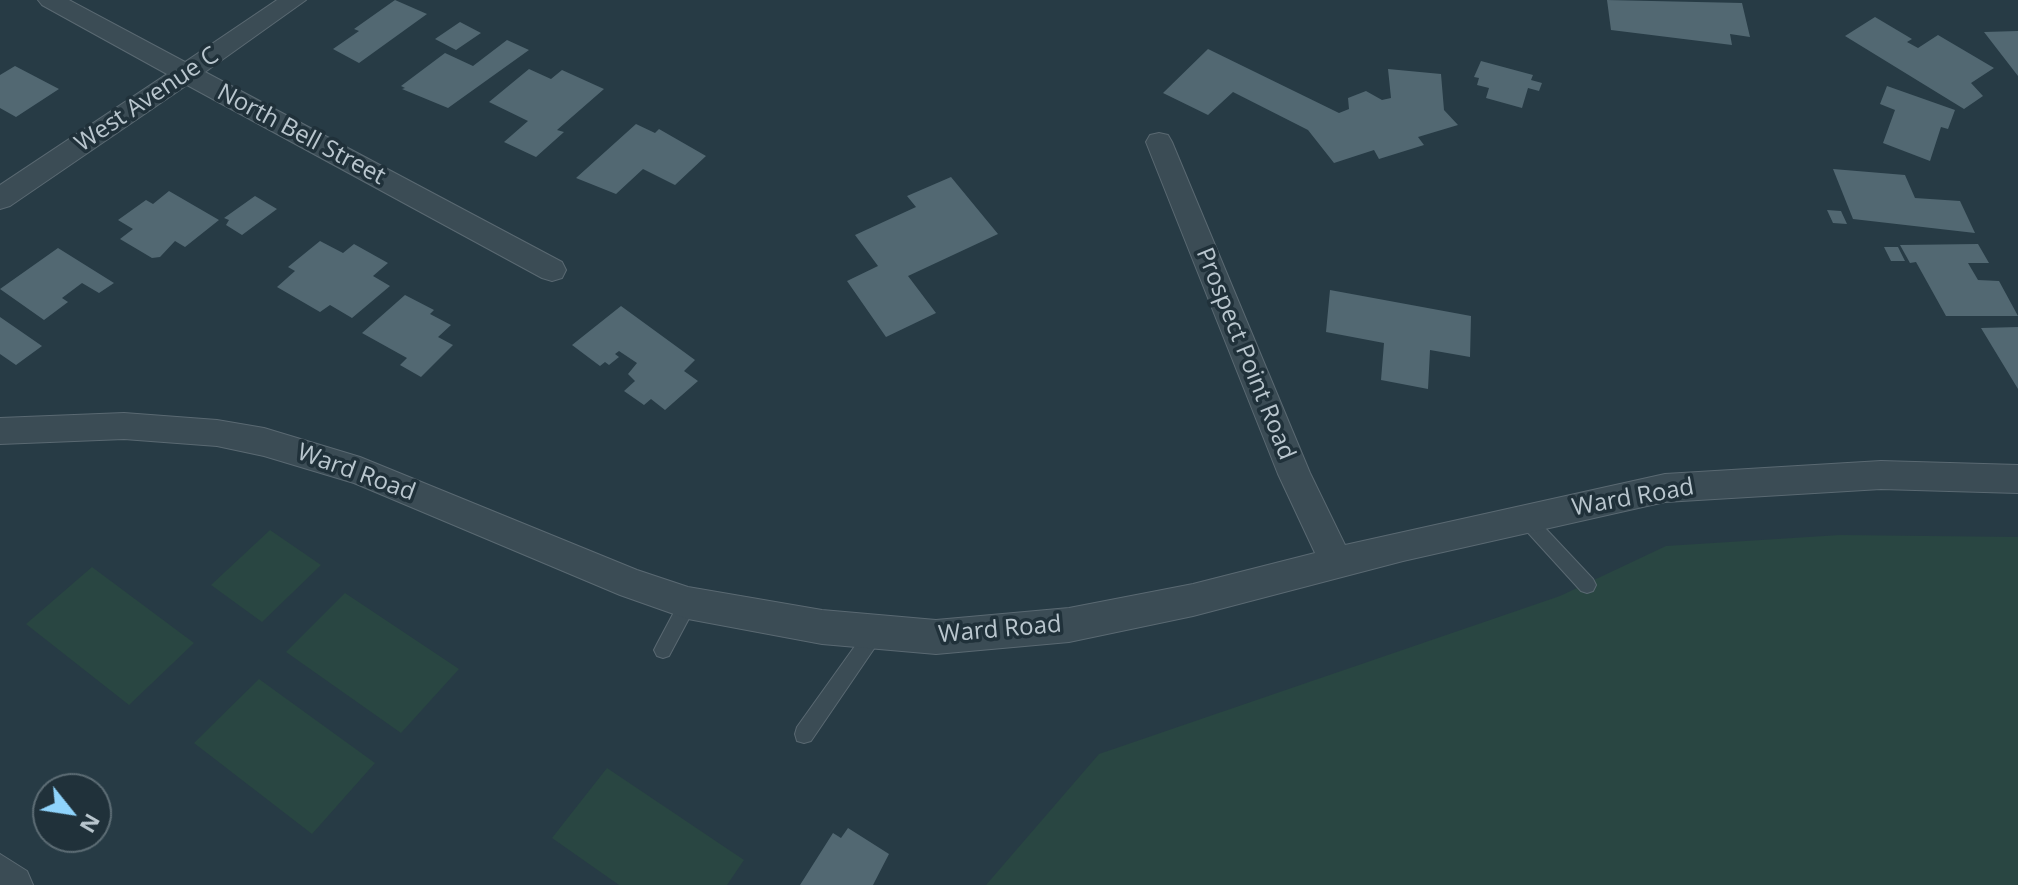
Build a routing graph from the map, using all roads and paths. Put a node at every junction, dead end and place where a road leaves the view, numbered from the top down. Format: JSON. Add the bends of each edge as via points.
{"nodes":[{"id":1,"x":50,"y":0,"type":"edge"},
{"id":2,"x":294,"y":0,"type":"edge"},
{"id":3,"x":187,"y":73,"type":"junction"},
{"id":4,"x":1159,"y":142,"type":"dead end"},
{"id":5,"x":0,"y":199,"type":"edge"},
{"id":6,"x":552,"y":270,"type":"dead end"},
{"id":7,"x":0,"y":431,"type":"edge"},
{"id":8,"x":2018,"y":479,"type":"edge"},
{"id":9,"x":1526,"y":519,"type":"junction"},
{"id":10,"x":1337,"y":564,"type":"junction"},
{"id":11,"x":1587,"y":585,"type":"dead end"},
{"id":12,"x":688,"y":603,"type":"junction"},
{"id":13,"x":876,"y":631,"type":"junction"},
{"id":14,"x":663,"y":650,"type":"dead end"},
{"id":15,"x":804,"y":734,"type":"dead end"},
{"id":16,"x":0,"y":874,"type":"edge"},
{"id":17,"x":13,"y":885,"type":"edge"}],
"edges":[{"from":1,"to":3,"type":"street","name":"North Bell Street"},
{"from":2,"to":3,"type":"street","name":"West Avenue C"},
{"from":3,"to":5,"type":"street","name":"West Avenue C"},
{"from":3,"to":6,"type":"street","name":"North Bell Street"},
{"from":4,"to":10,"type":"street","name":"Prospect Point Road","via":[[1294,474]]},
{"from":7,"to":12,"type":"street","name":"Ward Road","via":[[124,426],[264,442],[360,471]]},
{"from":8,"to":9,"type":"street","name":"Ward Road","via":[[1881,475],[1665,488]]},
{"from":9,"to":10,"type":"street","name":"Ward Road"},
{"from":9,"to":11,"type":"lane"},
{"from":10,"to":13,"type":"street","name":"Ward Road","via":[[1069,625],[936,637]]},
{"from":12,"to":13,"type":"street","name":"Ward Road"},
{"from":12,"to":14,"type":"lane"},
{"from":13,"to":15,"type":"lane"},
{"from":16,"to":17,"type":"street"}]}
